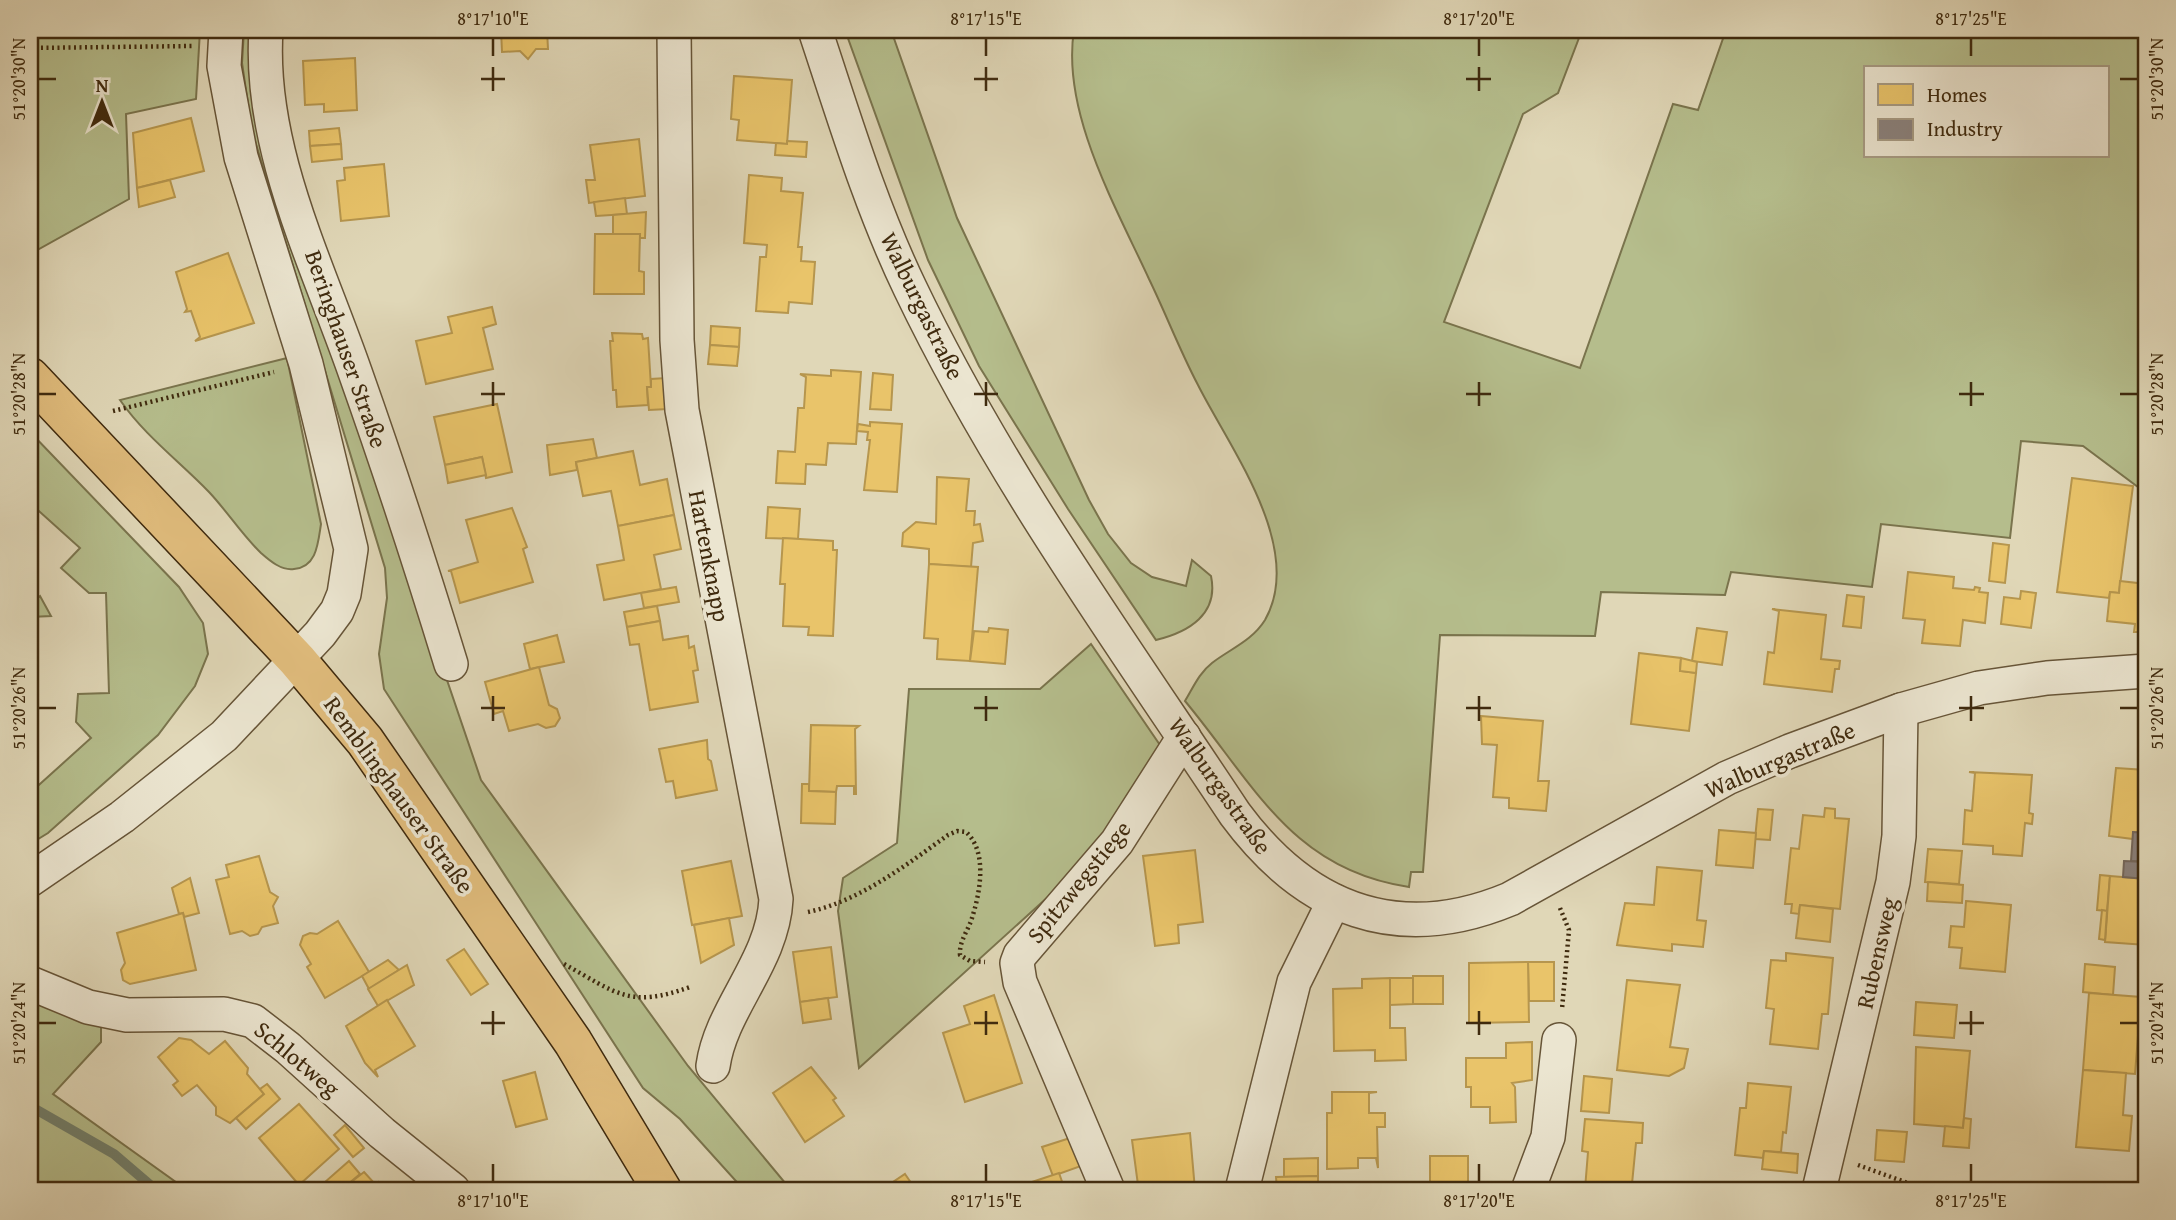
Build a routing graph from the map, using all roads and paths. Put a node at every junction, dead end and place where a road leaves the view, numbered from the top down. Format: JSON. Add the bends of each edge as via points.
{"nodes":[{"id":1,"x":266,"y":30,"type":"edge"},
{"id":2,"x":674,"y":30,"type":"edge"},
{"id":3,"x":815,"y":30,"type":"edge"},
{"id":4,"x":226,"y":38,"type":"edge"},
{"id":5,"x":30,"y":48,"type":"edge"},
{"id":6,"x":30,"y":125,"type":"edge"},
{"id":7,"x":33,"y":160,"type":"dead end"},
{"id":8,"x":306,"y":364,"type":"junction"},
{"id":9,"x":30,"y":377,"type":"edge"},
{"id":10,"x":74,"y":421,"type":"junction"},
{"id":11,"x":297,"y":660,"type":"junction"},
{"id":12,"x":451,"y":664,"type":"dead end"},
{"id":13,"x":2146,"y":671,"type":"edge"},
{"id":14,"x":1901,"y":710,"type":"junction"},
{"id":15,"x":1184,"y":737,"type":"junction"},
{"id":16,"x":30,"y":880,"type":"edge"},
{"id":17,"x":1334,"y":901,"type":"junction"},
{"id":18,"x":773,"y":920,"type":"junction"},
{"id":19,"x":1569,"y":930,"type":"dead end"},
{"id":20,"x":552,"y":958,"type":"dead end"},
{"id":21,"x":1017,"y":963,"type":"junction"},
{"id":22,"x":30,"y":983,"type":"edge"},
{"id":23,"x":690,"y":987,"type":"dead end"},
{"id":24,"x":1559,"y":1040,"type":"joint"},
{"id":25,"x":713,"y":1066,"type":"dead end"},
{"id":26,"x":1854,"y":1164,"type":"dead end"},
{"id":27,"x":453,"y":1190,"type":"edge"},
{"id":28,"x":662,"y":1190,"type":"edge"},
{"id":29,"x":1108,"y":1190,"type":"edge"},
{"id":30,"x":1242,"y":1190,"type":"edge"},
{"id":31,"x":1528,"y":1190,"type":"edge"},
{"id":32,"x":1819,"y":1190,"type":"edge"},
{"id":33,"x":1927,"y":1190,"type":"edge"}],
"edges":[{"from":1,"to":12,"type":"street","name":"Beringhauser Straße","via":[[268,94],[289,184]]},
{"from":2,"to":18,"type":"street","name":"Hartenknapp","via":[[677,340],[682,410],[775,883]]},
{"from":3,"to":15,"type":"street","name":"Walburgastraße","via":[[890,243],[942,351],[1028,502]]},
{"from":4,"to":5,"type":"path"},
{"from":4,"to":8,"type":"street","name":"Beringhauser Straße","via":[[224,66],[241,157]]},
{"from":6,"to":7,"type":"path"},
{"from":8,"to":10,"type":"path"},
{"from":8,"to":11,"type":"street","name":"Beringhauser Straße","via":[[351,549],[337,611]]},
{"from":9,"to":10,"type":"main road","name":"Remblinghauser Straße"},
{"from":10,"to":11,"type":"main road","name":"Remblinghauser Straße"},
{"from":11,"to":16,"type":"street","via":[[224,736],[182,771]]},
{"from":11,"to":28,"type":"main road","name":"Remblinghauser Straße","via":[[365,741],[560,1023]]},
{"from":13,"to":14,"type":"street","name":"Walburgastraße","via":[[1979,688]]},
{"from":14,"to":17,"type":"street","name":"Walburgastraße","via":[[1727,778],[1479,912],[1413,921],[1382,917]]},
{"from":14,"to":32,"type":"street","name":"Rubensweg","via":[[1894,882]]},
{"from":15,"to":17,"type":"street","name":"Walburgastraße","via":[[1268,856],[1287,874]]},
{"from":15,"to":21,"type":"street","name":"Spitzwegstiege","via":[[1117,842]]},
{"from":17,"to":30,"type":"street","via":[[1294,982]]},
{"from":18,"to":21,"type":"path","via":[[834,905],[948,835],[966,832],[975,844],[980,876],[960,955],[970,961]]},
{"from":18,"to":25,"type":"street","name":"Hartenknapp","via":[[767,944],[718,1045]]},
{"from":19,"to":24,"type":"path"},
{"from":20,"to":23,"type":"path","via":[[626,997],[652,999]]},
{"from":21,"to":29,"type":"street","name":"Spitzwegstiege","via":[[1020,982]]},
{"from":22,"to":27,"type":"street","name":"Schlotweg","via":[[117,1014],[223,1014],[253,1021]]},
{"from":24,"to":31,"type":"street","via":[[1548,1137]]},
{"from":26,"to":33,"type":"path"}]}
